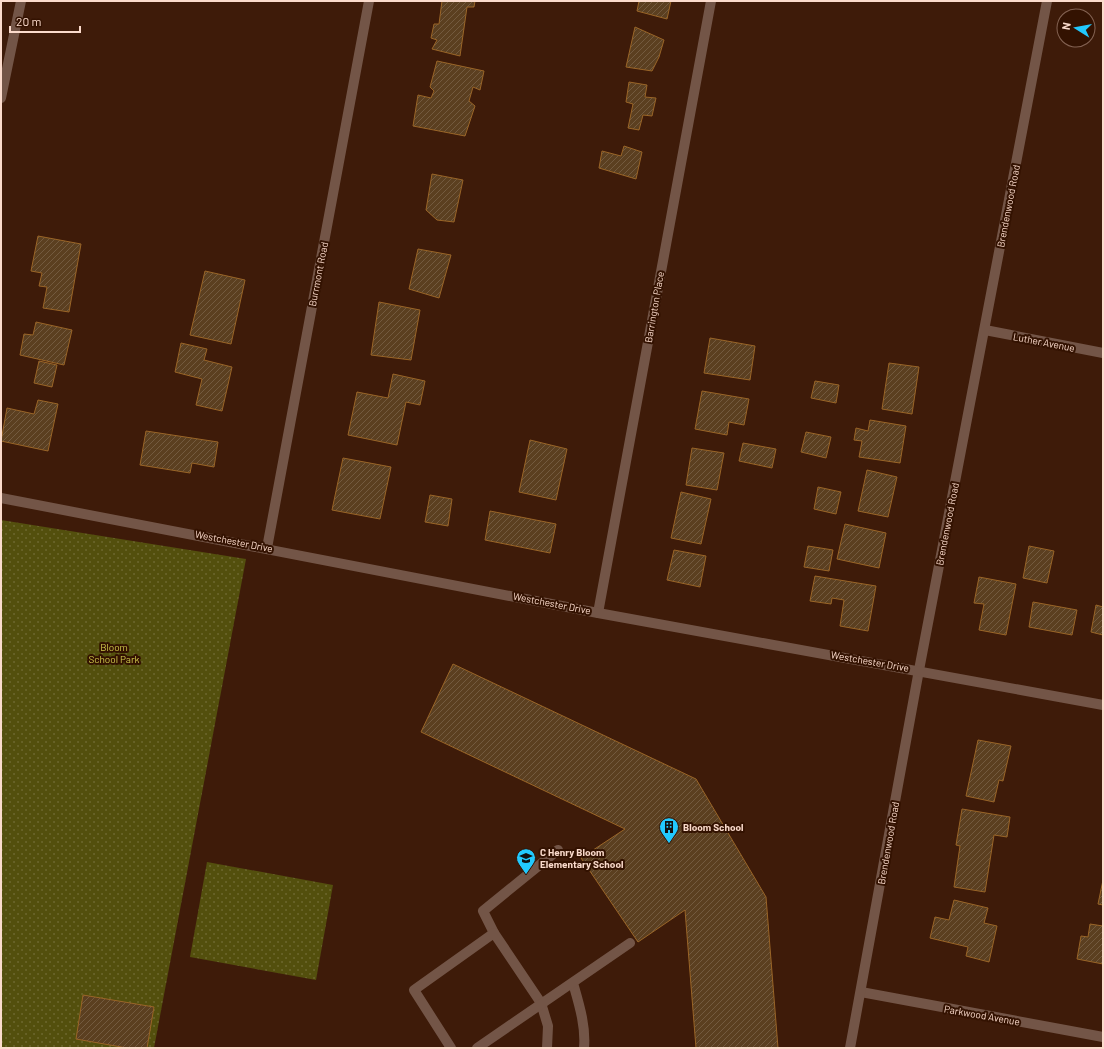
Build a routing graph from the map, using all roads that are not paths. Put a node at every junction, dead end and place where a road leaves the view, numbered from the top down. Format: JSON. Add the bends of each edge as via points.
{"nodes":[{"id":1,"x":21,"y":1,"type":"edge"},
{"id":2,"x":369,"y":1,"type":"edge"},
{"id":3,"x":711,"y":1,"type":"edge"},
{"id":4,"x":1048,"y":1,"type":"edge"},
{"id":5,"x":1,"y":98,"type":"edge"},
{"id":6,"x":985,"y":330,"type":"junction"},
{"id":7,"x":1103,"y":353,"type":"edge"},
{"id":8,"x":1,"y":498,"type":"edge"},
{"id":9,"x":267,"y":548,"type":"junction"},
{"id":10,"x":598,"y":612,"type":"junction"},
{"id":11,"x":919,"y":670,"type":"junction"},
{"id":12,"x":1103,"y":705,"type":"edge"},
{"id":13,"x":558,"y":850,"type":"dead end"},
{"id":14,"x":494,"y":933,"type":"junction"},
{"id":15,"x":630,"y":943,"type":"dead end"},
{"id":16,"x":573,"y":983,"type":"junction"},
{"id":17,"x":861,"y":992,"type":"junction"},
{"id":18,"x":541,"y":1003,"type":"junction"},
{"id":19,"x":1103,"y":1037,"type":"edge"},
{"id":20,"x":451,"y":1048,"type":"edge"},
{"id":21,"x":477,"y":1048,"type":"edge"},
{"id":22,"x":547,"y":1048,"type":"edge"},
{"id":23,"x":584,"y":1048,"type":"edge"},
{"id":24,"x":850,"y":1048,"type":"edge"}],
"edges":[{"from":1,"to":5,"type":"street"},
{"from":2,"to":9,"type":"street","name":"Burrmont Road"},
{"from":3,"to":10,"type":"street","name":"Barrington Place"},
{"from":4,"to":6,"type":"street","name":"Brendenwood Road"},
{"from":6,"to":7,"type":"street","name":"Luther Avenue"},
{"from":6,"to":11,"type":"street","name":"Brendenwood Road"},
{"from":8,"to":9,"type":"street","name":"Westchester Drive"},
{"from":9,"to":10,"type":"street","name":"Westchester Drive"},
{"from":10,"to":11,"type":"street","name":"Westchester Drive"},
{"from":11,"to":12,"type":"street","name":"Westchester Drive"},
{"from":11,"to":17,"type":"street","name":"Brendenwood Road"},
{"from":13,"to":14,"type":"street","via":[[483,911]]},
{"from":14,"to":18,"type":"street"},
{"from":14,"to":20,"type":"street","via":[[414,990]]},
{"from":15,"to":16,"type":"street"},
{"from":16,"to":18,"type":"street"},
{"from":16,"to":23,"type":"street","via":[[580,1005]]},
{"from":17,"to":19,"type":"street","name":"Parkwood Avenue"},
{"from":17,"to":24,"type":"street","name":"Brendenwood Road"},
{"from":18,"to":21,"type":"street"},
{"from":18,"to":22,"type":"street","via":[[548,1026]]}]}
